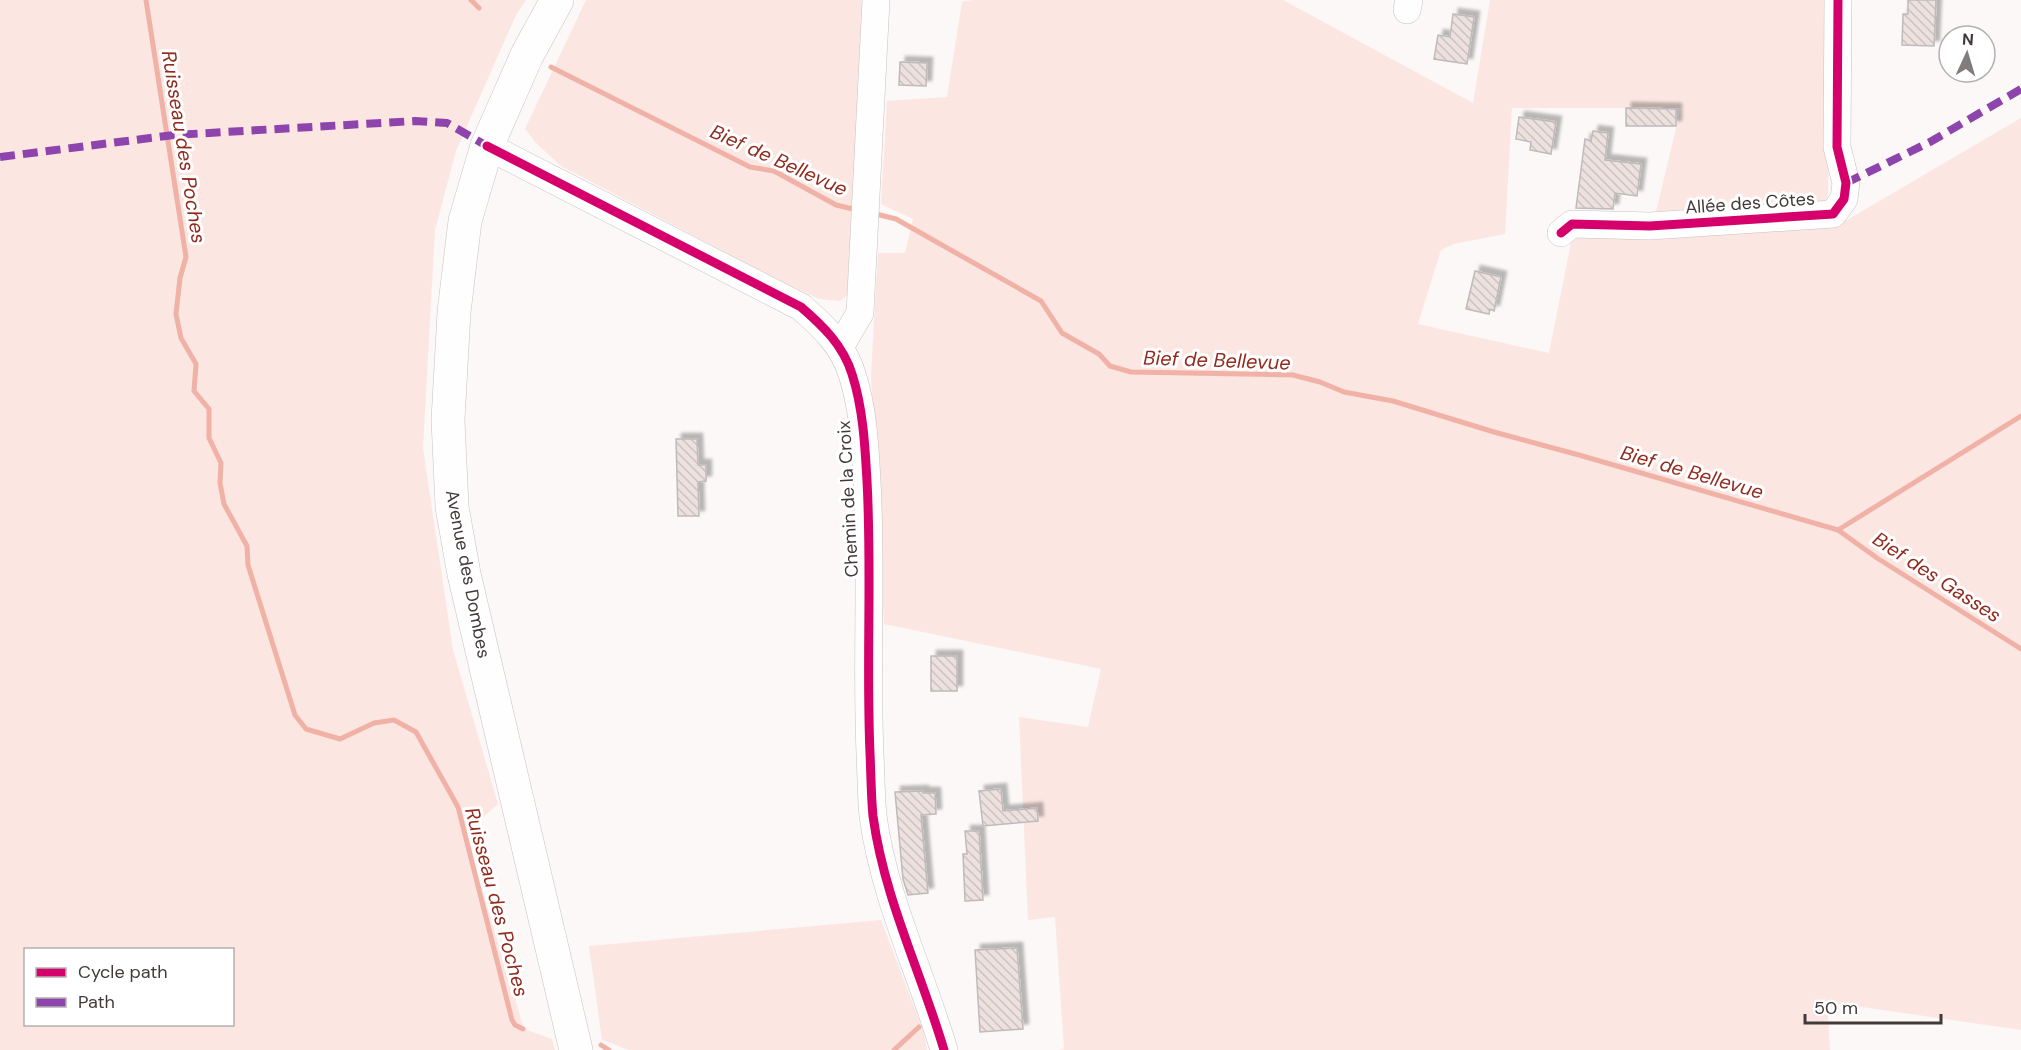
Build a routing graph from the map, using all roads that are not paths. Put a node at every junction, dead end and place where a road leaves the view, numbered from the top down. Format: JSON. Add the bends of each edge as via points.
{"nodes":[{"id":1,"x":557,"y":0,"type":"edge"},
{"id":2,"x":876,"y":0,"type":"edge"},
{"id":3,"x":1838,"y":0,"type":"edge"},
{"id":4,"x":487,"y":146,"type":"junction"},
{"id":5,"x":1561,"y":233,"type":"dead end"},
{"id":6,"x":840,"y":347,"type":"junction"},
{"id":7,"x":576,"y":1050,"type":"edge"},
{"id":8,"x":944,"y":1050,"type":"edge"}],
"edges":[{"from":1,"to":4,"type":"main road","name":"Avenue des Dombes","via":[[527,55]]},
{"from":2,"to":6,"type":"street","via":[[860,313]]},
{"from":3,"to":5,"type":"street","name":"Allée des Côtes","via":[[1837,147],[1846,183],[1844,199],[1833,214],[1650,226],[1572,224]]},
{"from":4,"to":6,"type":"street","name":"Chemin de la Croix","via":[[801,307]]},
{"from":4,"to":7,"type":"main road","name":"Avenue des Dombes","via":[[465,221],[454,312],[448,420],[452,507],[464,574]]},
{"from":6,"to":8,"type":"street","name":"Chemin de la Croix","via":[[852,373],[863,426],[869,523],[873,816],[888,890]]}]}
